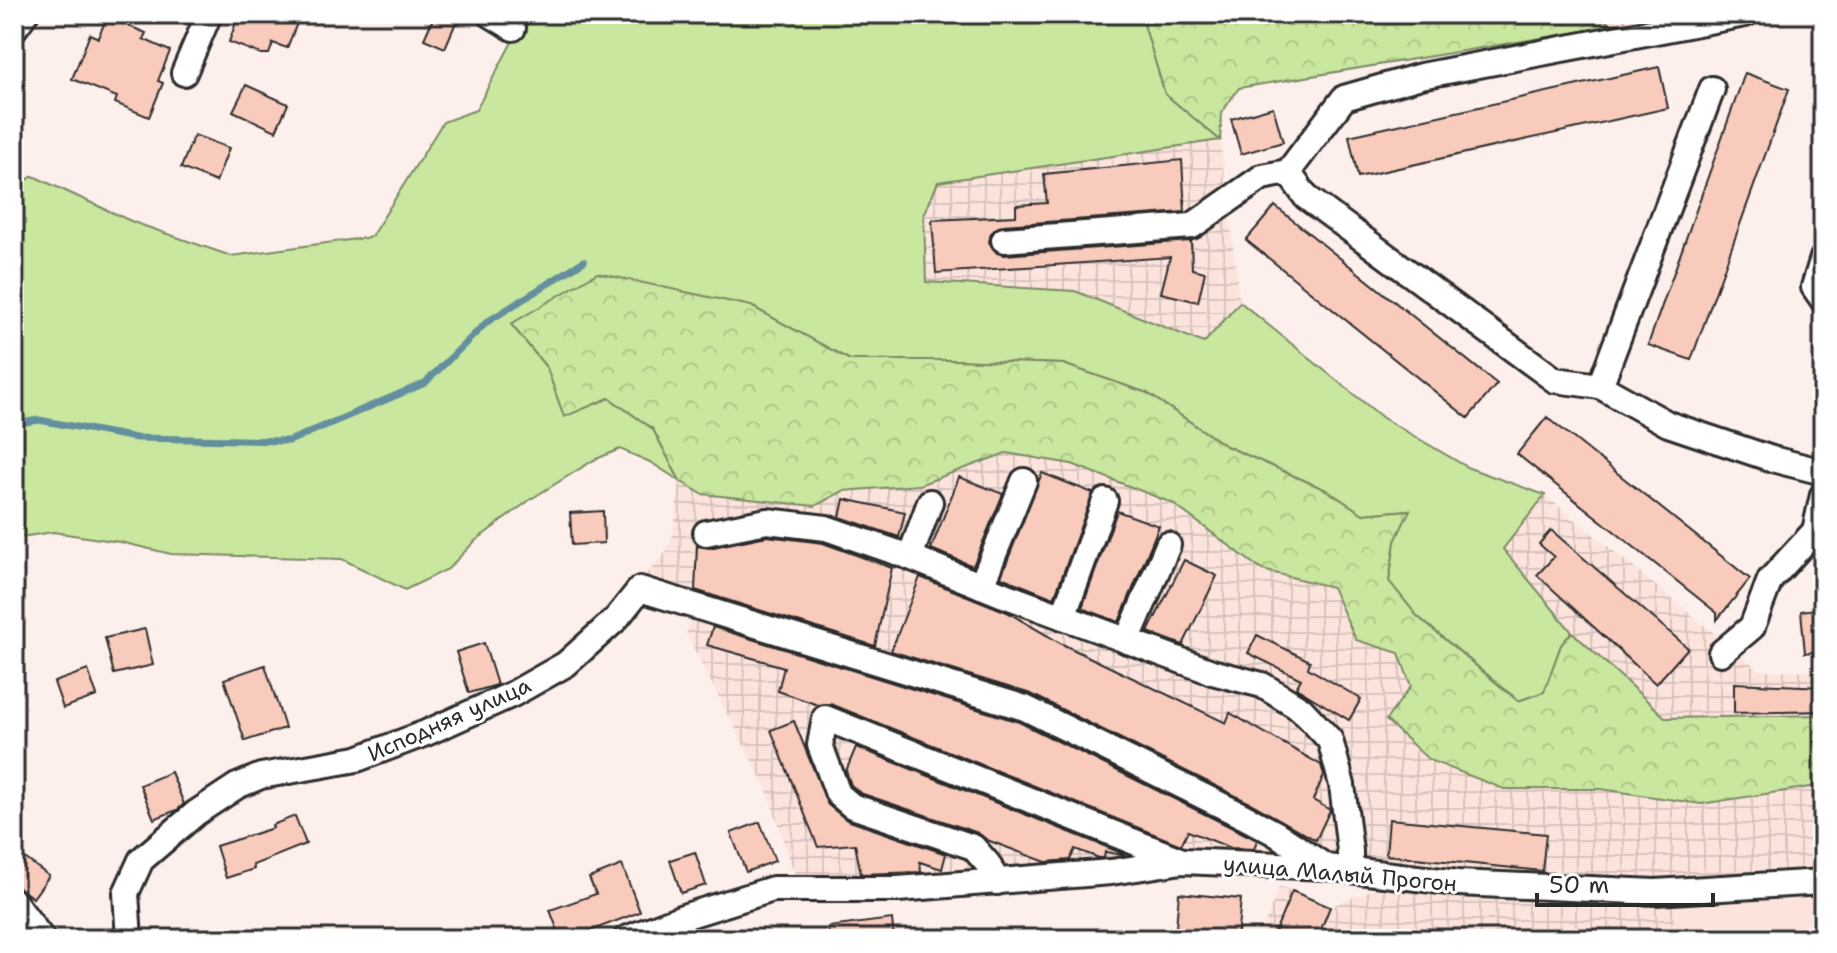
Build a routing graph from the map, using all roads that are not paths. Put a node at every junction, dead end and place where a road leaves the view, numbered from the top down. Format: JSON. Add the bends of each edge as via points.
{"nodes":[{"id":1,"x":25,"y":14,"type":"edge"},
{"id":2,"x":209,"y":14,"type":"edge"},
{"id":3,"x":490,"y":14,"type":"edge"},
{"id":4,"x":1745,"y":14,"type":"edge"},
{"id":5,"x":513,"y":28,"type":"dead end"},
{"id":6,"x":14,"y":29,"type":"edge"},
{"id":7,"x":184,"y":73,"type":"dead end"},
{"id":8,"x":1712,"y":89,"type":"dead end"},
{"id":9,"x":1288,"y":172,"type":"junction"},
{"id":10,"x":1004,"y":240,"type":"dead end"},
{"id":11,"x":1823,"y":258,"type":"edge"},
{"id":12,"x":1823,"y":300,"type":"edge"},
{"id":13,"x":1600,"y":386,"type":"junction"},
{"id":14,"x":1823,"y":472,"type":"edge"},
{"id":15,"x":1024,"y":481,"type":"dead end"},
{"id":16,"x":1823,"y":495,"type":"edge"},
{"id":17,"x":1105,"y":501,"type":"dead end"},
{"id":18,"x":930,"y":502,"type":"dead end"},
{"id":19,"x":706,"y":533,"type":"dead end"},
{"id":20,"x":1168,"y":545,"type":"dead end"},
{"id":21,"x":910,"y":557,"type":"junction"},
{"id":22,"x":981,"y":586,"type":"junction"},
{"id":23,"x":1063,"y":617,"type":"junction"},
{"id":24,"x":1127,"y":641,"type":"junction"},
{"id":25,"x":1721,"y":653,"type":"dead end"},
{"id":26,"x":1182,"y":861,"type":"junction"},
{"id":27,"x":1338,"y":869,"type":"junction"},
{"id":28,"x":997,"y":882,"type":"junction"},
{"id":29,"x":1823,"y":882,"type":"edge"},
{"id":30,"x":14,"y":902,"type":"edge"},
{"id":31,"x":42,"y":939,"type":"edge"},
{"id":32,"x":129,"y":939,"type":"edge"},
{"id":33,"x":626,"y":939,"type":"edge"}],
"edges":[{"from":1,"to":6,"type":"street"},
{"from":2,"to":7,"type":"street"},
{"from":3,"to":5,"type":"street"},
{"from":4,"to":9,"type":"street","via":[[1421,76],[1344,98]]},
{"from":8,"to":13,"type":"street"},
{"from":9,"to":10,"type":"street","via":[[1262,177],[1192,226]]},
{"from":9,"to":13,"type":"street","via":[[1306,197],[1555,380]]},
{"from":11,"to":12,"type":"street","via":[[1814,287]]},
{"from":13,"to":14,"type":"street","via":[[1668,424]]},
{"from":15,"to":22,"type":"street"},
{"from":16,"to":25,"type":"street","via":[[1815,531],[1770,580],[1752,627]]},
{"from":17,"to":23,"type":"street"},
{"from":18,"to":21,"type":"street"},
{"from":19,"to":21,"type":"street","via":[[767,521],[826,528]]},
{"from":20,"to":24,"type":"street"},
{"from":21,"to":22,"type":"street"},
{"from":22,"to":23,"type":"street"},
{"from":23,"to":24,"type":"street"},
{"from":24,"to":27,"type":"street","via":[[1262,685],[1301,709],[1330,740],[1350,851]]},
{"from":26,"to":27,"type":"street","name":"улица Малый Прогон"},
{"from":26,"to":28,"type":"street","name":"улица Малый Прогон"},
{"from":26,"to":28,"type":"street","via":[[825,718],[820,745],[838,794],[852,806],[973,847]]},
{"from":27,"to":29,"type":"street","name":"улица Малый Прогон","via":[[1458,883],[1655,892]]},
{"from":27,"to":32,"type":"street","name":"Исподняя улица","via":[[1025,708],[640,589],[566,664],[513,694],[357,759],[261,776],[196,813],[141,860],[126,893]]},
{"from":28,"to":33,"type":"street","name":"улица Малый Прогон","via":[[773,889]]},
{"from":30,"to":31,"type":"street"}]}
